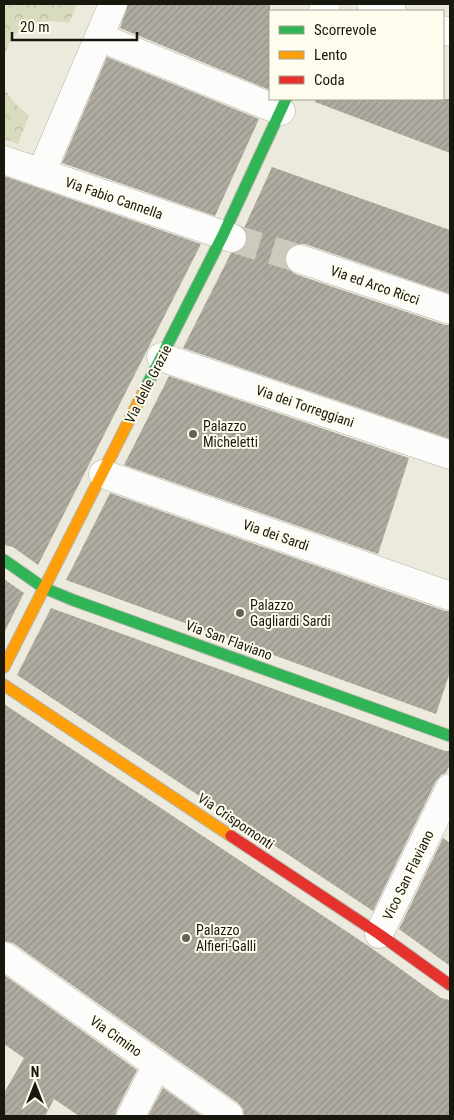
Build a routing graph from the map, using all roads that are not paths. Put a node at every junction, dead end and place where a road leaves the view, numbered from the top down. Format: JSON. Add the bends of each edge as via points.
{"nodes":[{"id":1,"x":113,"y":4,"type":"edge"},
{"id":2,"x":371,"y":4,"type":"edge"},
{"id":3,"x":389,"y":10,"type":"edge"},
{"id":4,"x":99,"y":36,"type":"junction"},
{"id":5,"x":269,"y":100,"type":"edge"},
{"id":6,"x":270,"y":100,"type":"edge"},
{"id":7,"x":283,"y":105,"type":"edge"},
{"id":8,"x":4,"y":160,"type":"edge"},
{"id":9,"x":41,"y":174,"type":"junction"},
{"id":10,"x":228,"y":236,"type":"junction"},
{"id":11,"x":300,"y":259,"type":"tunnel mouth"},
{"id":12,"x":450,"y":310,"type":"edge"},
{"id":13,"x":161,"y":357,"type":"junction"},
{"id":14,"x":450,"y":455,"type":"edge"},
{"id":15,"x":103,"y":474,"type":"junction"},
{"id":16,"x":4,"y":560,"type":"edge"},
{"id":17,"x":44,"y":588,"type":"junction"},
{"id":18,"x":450,"y":596,"type":"edge"},
{"id":19,"x":4,"y":667,"type":"edge"},
{"id":20,"x":4,"y":685,"type":"edge"},
{"id":21,"x":450,"y":736,"type":"edge"},
{"id":22,"x":450,"y":788,"type":"edge"},
{"id":23,"x":442,"y":826,"type":"edge"},
{"id":24,"x":379,"y":934,"type":"junction"},
{"id":25,"x":4,"y":956,"type":"edge"},
{"id":26,"x":450,"y":984,"type":"edge"},
{"id":27,"x":157,"y":1065,"type":"junction"},
{"id":28,"x":131,"y":1116,"type":"edge"},
{"id":29,"x":229,"y":1116,"type":"edge"}],
"edges":[{"from":1,"to":4,"type":"street"},
{"from":2,"to":3,"type":"street"},
{"from":4,"to":5,"type":"street"},
{"from":4,"to":9,"type":"street"},
{"from":6,"to":7,"type":"street"},
{"from":7,"to":10,"type":"street","name":"Via delle Grazie"},
{"from":8,"to":9,"type":"street","name":"Via Fabio Cannella"},
{"from":9,"to":10,"type":"street","name":"Via Fabio Cannella"},
{"from":10,"to":13,"type":"street","name":"Via delle Grazie"},
{"from":11,"to":12,"type":"street","name":"Via ed Arco Ricci"},
{"from":13,"to":14,"type":"street","name":"Via dei Torreggiani"},
{"from":13,"to":15,"type":"street","name":"Via delle Grazie"},
{"from":15,"to":17,"type":"street","name":"Via delle Grazie"},
{"from":15,"to":18,"type":"street","name":"Via dei Sardi"},
{"from":16,"to":17,"type":"street","name":"Via San Flaviano"},
{"from":17,"to":19,"type":"street","name":"Via delle Grazie"},
{"from":17,"to":21,"type":"street","name":"Via San Flaviano"},
{"from":20,"to":24,"type":"street","name":"Via Crispomonti"},
{"from":22,"to":23,"type":"street","name":"Vico San Flaviano"},
{"from":23,"to":24,"type":"street","name":"Vico San Flaviano"},
{"from":24,"to":26,"type":"street","name":"Via Crispomonti"},
{"from":25,"to":27,"type":"street","name":"Via Cimino"},
{"from":27,"to":28,"type":"street"},
{"from":27,"to":29,"type":"street","name":"Via Cimino"}]}
